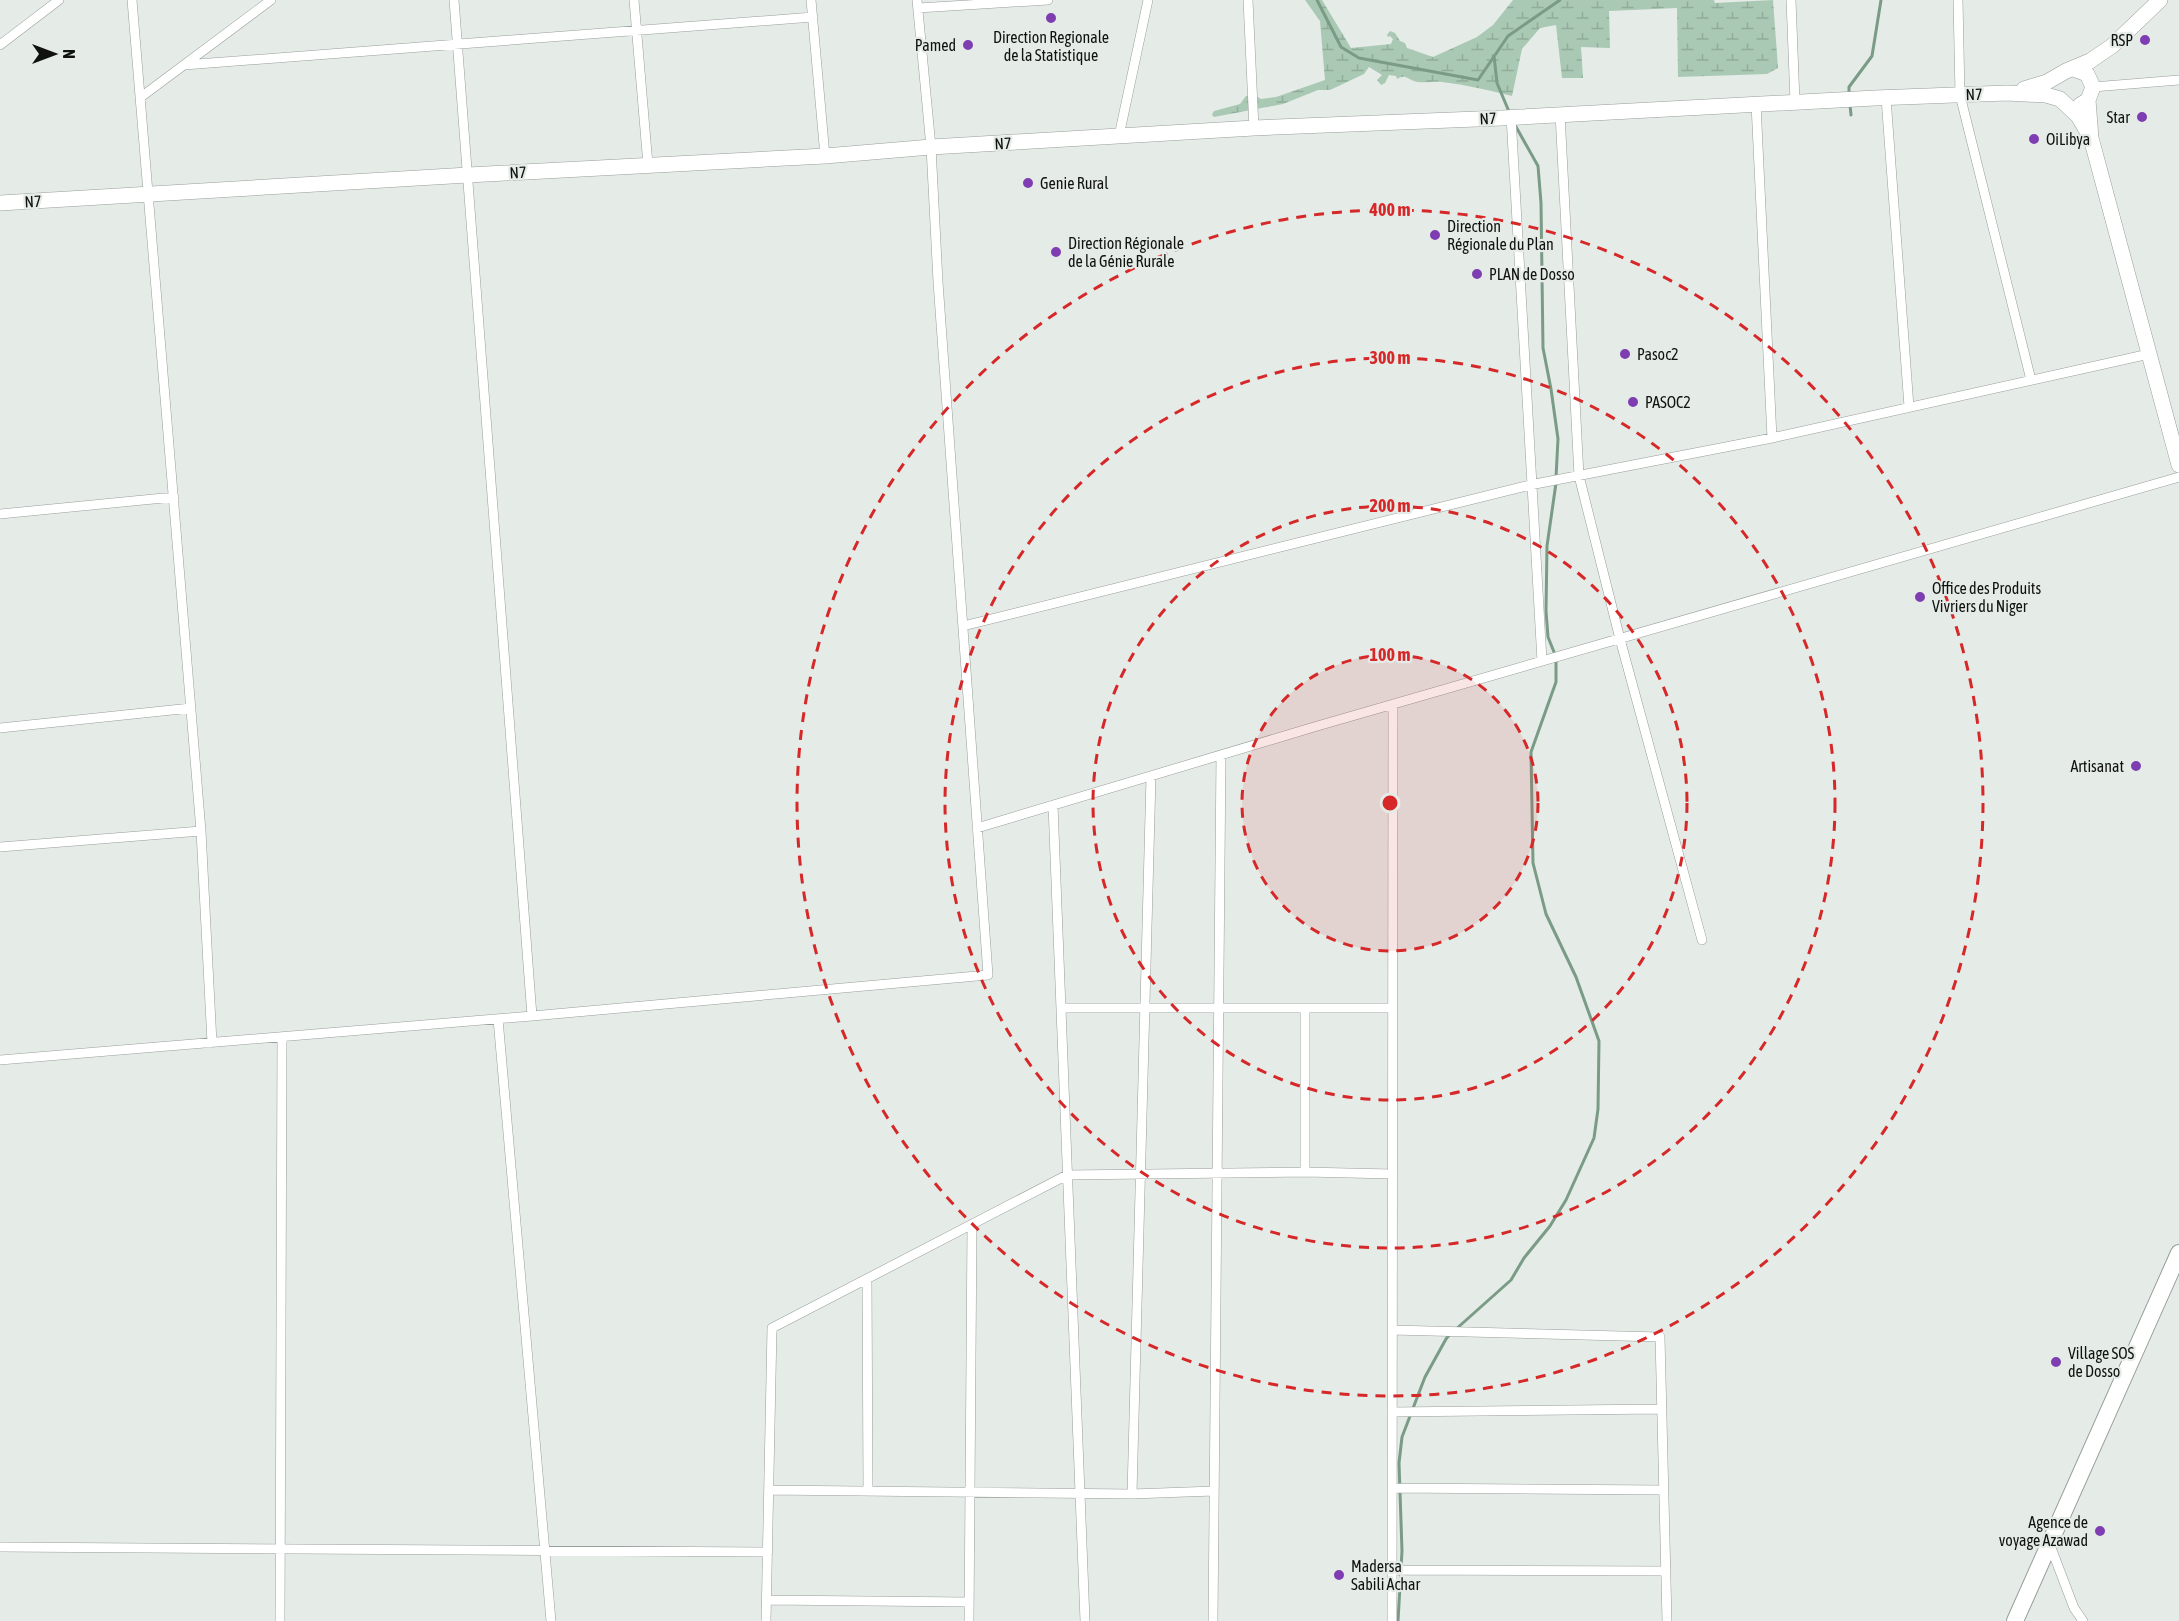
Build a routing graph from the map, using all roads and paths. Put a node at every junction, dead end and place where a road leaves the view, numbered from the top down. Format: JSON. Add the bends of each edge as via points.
{"nodes":[{"id":1,"x":59,"y":0,"type":"edge"},
{"id":2,"x":132,"y":0,"type":"edge"},
{"id":3,"x":271,"y":0,"type":"edge"},
{"id":4,"x":454,"y":0,"type":"edge"},
{"id":5,"x":634,"y":0,"type":"edge"},
{"id":6,"x":811,"y":0,"type":"edge"},
{"id":7,"x":1048,"y":0,"type":"edge"},
{"id":8,"x":1148,"y":0,"type":"edge"},
{"id":9,"x":1248,"y":0,"type":"edge"},
{"id":10,"x":1791,"y":0,"type":"edge"},
{"id":11,"x":1958,"y":0,"type":"edge"},
{"id":12,"x":2160,"y":0,"type":"edge"},
{"id":13,"x":917,"y":4,"type":"edge"},
{"id":14,"x":813,"y":18,"type":"junction"},
{"id":15,"x":636,"y":31,"type":"junction"},
{"id":16,"x":458,"y":44,"type":"junction"},
{"id":17,"x":0,"y":45,"type":"edge"},
{"id":18,"x":2112,"y":46,"type":"junction"},
{"id":19,"x":184,"y":65,"type":"junction"},
{"id":20,"x":2066,"y":72,"type":"junction"},
{"id":21,"x":2179,"y":80,"type":"edge"},
{"id":22,"x":2091,"y":89,"type":"junction"},
{"id":23,"x":2007,"y":93,"type":"junction"},
{"id":24,"x":1960,"y":94,"type":"junction"},
{"id":25,"x":141,"y":97,"type":"junction"},
{"id":26,"x":1886,"y":98,"type":"junction"},
{"id":27,"x":1795,"y":102,"type":"junction"},
{"id":28,"x":2064,"y":102,"type":"junction"},
{"id":29,"x":1756,"y":104,"type":"junction"},
{"id":30,"x":1560,"y":114,"type":"junction"},
{"id":31,"x":1511,"y":116,"type":"junction"},
{"id":32,"x":1254,"y":128,"type":"junction"},
{"id":33,"x":1119,"y":136,"type":"junction"},
{"id":34,"x":2091,"y":138,"type":"junction"},
{"id":35,"x":931,"y":147,"type":"junction"},
{"id":36,"x":825,"y":156,"type":"junction"},
{"id":37,"x":648,"y":165,"type":"junction"},
{"id":38,"x":468,"y":174,"type":"junction"},
{"id":39,"x":149,"y":195,"type":"junction"},
{"id":40,"x":0,"y":203,"type":"edge"},
{"id":41,"x":2149,"y":354,"type":"junction"},
{"id":42,"x":2031,"y":380,"type":"junction"},
{"id":43,"x":1909,"y":407,"type":"junction"},
{"id":44,"x":1772,"y":438,"type":"junction"},
{"id":45,"x":2179,"y":465,"type":"edge"},
{"id":46,"x":1579,"y":476,"type":"junction"},
{"id":47,"x":2179,"y":477,"type":"edge"},
{"id":48,"x":1530,"y":485,"type":"junction"},
{"id":49,"x":174,"y":497,"type":"junction"},
{"id":50,"x":0,"y":514,"type":"edge"},
{"id":51,"x":963,"y":626,"type":"junction"},
{"id":52,"x":1620,"y":639,"type":"junction"},
{"id":53,"x":1542,"y":662,"type":"junction"},
{"id":54,"x":1393,"y":705,"type":"junction"},
{"id":55,"x":191,"y":708,"type":"junction"},
{"id":56,"x":0,"y":728,"type":"edge"},
{"id":57,"x":1221,"y":755,"type":"junction"},
{"id":58,"x":1151,"y":776,"type":"junction"},
{"id":59,"x":1053,"y":805,"type":"junction"},
{"id":60,"x":977,"y":828,"type":"junction"},
{"id":61,"x":201,"y":831,"type":"junction"},
{"id":62,"x":0,"y":848,"type":"edge"},
{"id":63,"x":1702,"y":940,"type":"dead end"},
{"id":64,"x":1061,"y":1008,"type":"junction"},
{"id":65,"x":1145,"y":1008,"type":"junction"},
{"id":66,"x":1219,"y":1008,"type":"junction"},
{"id":67,"x":1305,"y":1008,"type":"junction"},
{"id":68,"x":1392,"y":1008,"type":"junction"},
{"id":69,"x":532,"y":1016,"type":"junction"},
{"id":70,"x":498,"y":1019,"type":"junction"},
{"id":71,"x":282,"y":1037,"type":"junction"},
{"id":72,"x":212,"y":1043,"type":"junction"},
{"id":73,"x":0,"y":1060,"type":"edge"},
{"id":74,"x":1305,"y":1172,"type":"junction"},
{"id":75,"x":1141,"y":1174,"type":"junction"},
{"id":76,"x":1217,"y":1174,"type":"junction"},
{"id":77,"x":1392,"y":1174,"type":"junction"},
{"id":78,"x":1067,"y":1175,"type":"junction"},
{"id":79,"x":972,"y":1225,"type":"junction"},
{"id":80,"x":2179,"y":1253,"type":"edge"},
{"id":81,"x":867,"y":1279,"type":"junction"},
{"id":82,"x":1392,"y":1330,"type":"junction"},
{"id":83,"x":1660,"y":1409,"type":"junction"},
{"id":84,"x":1392,"y":1412,"type":"junction"},
{"id":85,"x":1392,"y":1488,"type":"junction"},
{"id":86,"x":769,"y":1490,"type":"junction"},
{"id":87,"x":1663,"y":1490,"type":"junction"},
{"id":88,"x":868,"y":1491,"type":"junction"},
{"id":89,"x":1214,"y":1491,"type":"junction"},
{"id":90,"x":970,"y":1492,"type":"junction"},
{"id":91,"x":1080,"y":1493,"type":"junction"},
{"id":92,"x":1132,"y":1494,"type":"junction"},
{"id":93,"x":2050,"y":1542,"type":"junction"},
{"id":94,"x":0,"y":1547,"type":"edge"},
{"id":95,"x":280,"y":1549,"type":"junction"},
{"id":96,"x":545,"y":1550,"type":"junction"},
{"id":97,"x":768,"y":1552,"type":"junction"},
{"id":98,"x":1392,"y":1570,"type":"junction"},
{"id":99,"x":1666,"y":1571,"type":"junction"},
{"id":100,"x":767,"y":1600,"type":"junction"},
{"id":101,"x":969,"y":1602,"type":"junction"},
{"id":102,"x":279,"y":1621,"type":"edge"},
{"id":103,"x":551,"y":1621,"type":"edge"},
{"id":104,"x":766,"y":1621,"type":"edge"},
{"id":105,"x":969,"y":1621,"type":"edge"},
{"id":106,"x":1085,"y":1621,"type":"edge"},
{"id":107,"x":1213,"y":1621,"type":"edge"},
{"id":108,"x":1392,"y":1621,"type":"edge"},
{"id":109,"x":1667,"y":1621,"type":"edge"},
{"id":110,"x":2015,"y":1621,"type":"edge"},
{"id":111,"x":2084,"y":1621,"type":"edge"}],
"edges":[{"from":1,"to":17,"type":"street"},
{"from":2,"to":25,"type":"street"},
{"from":3,"to":19,"type":"street"},
{"from":4,"to":16,"type":"street"},
{"from":5,"to":15,"type":"street"},
{"from":6,"to":14,"type":"street"},
{"from":7,"to":13,"type":"street"},
{"from":8,"to":33,"type":"street"},
{"from":9,"to":32,"type":"street"},
{"from":10,"to":27,"type":"street"},
{"from":11,"to":24,"type":"street"},
{"from":12,"to":18,"type":"main road"},
{"from":13,"to":35,"type":"street"},
{"from":14,"to":15,"type":"street"},
{"from":14,"to":36,"type":"street"},
{"from":15,"to":16,"type":"street"},
{"from":15,"to":37,"type":"street"},
{"from":16,"to":19,"type":"street"},
{"from":16,"to":38,"type":"street"},
{"from":18,"to":20,"type":"main road"},
{"from":18,"to":22,"type":"main road"},
{"from":19,"to":25,"type":"street"},
{"from":20,"to":22,"type":"main road","via":[[2080,70]]},
{"from":20,"to":23,"type":"main road","via":[[2037,86]]},
{"from":20,"to":28,"type":"main road","via":[[2056,89]]},
{"from":21,"to":22,"type":"street"},
{"from":22,"to":28,"type":"main road","via":[[2076,107]]},
{"from":22,"to":34,"type":"main road"},
{"from":23,"to":24,"type":"main road","name":"N7"},
{"from":23,"to":28,"type":"main road","via":[[2046,94]]},
{"from":24,"to":26,"type":"main road","name":"N7"},
{"from":24,"to":42,"type":"street"},
{"from":25,"to":39,"type":"street"},
{"from":26,"to":27,"type":"main road","name":"N7"},
{"from":26,"to":43,"type":"street"},
{"from":27,"to":29,"type":"main road","name":"N7"},
{"from":28,"to":34,"type":"main road"},
{"from":29,"to":30,"type":"main road","name":"N7"},
{"from":29,"to":44,"type":"street"},
{"from":30,"to":31,"type":"main road","name":"N7"},
{"from":30,"to":46,"type":"street"},
{"from":31,"to":32,"type":"main road","name":"N7"},
{"from":31,"to":48,"type":"street"},
{"from":32,"to":33,"type":"main road","name":"N7"},
{"from":33,"to":35,"type":"main road","name":"N7"},
{"from":34,"to":41,"type":"main road"},
{"from":35,"to":36,"type":"main road","name":"N7"},
{"from":35,"to":51,"type":"street"},
{"from":36,"to":37,"type":"main road","name":"N7"},
{"from":37,"to":38,"type":"main road","name":"N7"},
{"from":38,"to":39,"type":"main road","name":"N7"},
{"from":38,"to":69,"type":"street"},
{"from":39,"to":40,"type":"main road","name":"N7"},
{"from":39,"to":49,"type":"street"},
{"from":41,"to":42,"type":"street"},
{"from":41,"to":45,"type":"main road"},
{"from":42,"to":43,"type":"street"},
{"from":43,"to":44,"type":"street"},
{"from":44,"to":46,"type":"street"},
{"from":46,"to":48,"type":"street"},
{"from":46,"to":52,"type":"street"},
{"from":47,"to":52,"type":"street"},
{"from":48,"to":51,"type":"street"},
{"from":48,"to":53,"type":"street"},
{"from":49,"to":50,"type":"street"},
{"from":49,"to":55,"type":"street"},
{"from":51,"to":60,"type":"street"},
{"from":52,"to":53,"type":"street"},
{"from":52,"to":63,"type":"street"},
{"from":53,"to":54,"type":"street"},
{"from":54,"to":57,"type":"street"},
{"from":54,"to":68,"type":"street"},
{"from":55,"to":56,"type":"street"},
{"from":55,"to":61,"type":"street"},
{"from":57,"to":58,"type":"street"},
{"from":57,"to":66,"type":"street"},
{"from":58,"to":59,"type":"street"},
{"from":58,"to":65,"type":"street"},
{"from":59,"to":60,"type":"street"},
{"from":59,"to":64,"type":"street"},
{"from":60,"to":69,"type":"street","via":[[988,975]]},
{"from":61,"to":62,"type":"street"},
{"from":61,"to":72,"type":"street"},
{"from":64,"to":65,"type":"street"},
{"from":64,"to":78,"type":"street"},
{"from":65,"to":66,"type":"street"},
{"from":65,"to":75,"type":"street"},
{"from":66,"to":67,"type":"street"},
{"from":66,"to":76,"type":"street"},
{"from":67,"to":68,"type":"street"},
{"from":67,"to":74,"type":"street"},
{"from":68,"to":77,"type":"street"},
{"from":69,"to":70,"type":"street"},
{"from":70,"to":71,"type":"street"},
{"from":70,"to":96,"type":"street"},
{"from":71,"to":72,"type":"street"},
{"from":71,"to":95,"type":"street"},
{"from":72,"to":73,"type":"street"},
{"from":74,"to":76,"type":"street"},
{"from":74,"to":77,"type":"street"},
{"from":75,"to":76,"type":"street"},
{"from":75,"to":78,"type":"street"},
{"from":75,"to":92,"type":"street"},
{"from":76,"to":89,"type":"street"},
{"from":77,"to":82,"type":"street"},
{"from":78,"to":79,"type":"street"},
{"from":78,"to":91,"type":"street"},
{"from":79,"to":81,"type":"street"},
{"from":79,"to":90,"type":"street"},
{"from":80,"to":93,"type":"highway"},
{"from":81,"to":86,"type":"street","via":[[772,1328]]},
{"from":81,"to":88,"type":"street"},
{"from":82,"to":83,"type":"street","via":[[1660,1337]]},
{"from":82,"to":84,"type":"street"},
{"from":83,"to":84,"type":"street"},
{"from":83,"to":87,"type":"street"},
{"from":84,"to":85,"type":"street"},
{"from":85,"to":87,"type":"street"},
{"from":85,"to":98,"type":"street"},
{"from":86,"to":88,"type":"street"},
{"from":86,"to":97,"type":"street"},
{"from":87,"to":99,"type":"street"},
{"from":88,"to":90,"type":"street"},
{"from":89,"to":92,"type":"street"},
{"from":89,"to":107,"type":"street"},
{"from":90,"to":91,"type":"street"},
{"from":90,"to":101,"type":"street"},
{"from":91,"to":92,"type":"street"},
{"from":91,"to":106,"type":"street"},
{"from":93,"to":110,"type":"highway"},
{"from":93,"to":111,"type":"street","via":[[2074,1608]]},
{"from":94,"to":95,"type":"street"},
{"from":95,"to":96,"type":"street"},
{"from":95,"to":102,"type":"street"},
{"from":96,"to":97,"type":"street"},
{"from":96,"to":103,"type":"street"},
{"from":97,"to":100,"type":"street"},
{"from":98,"to":99,"type":"street"},
{"from":98,"to":108,"type":"street"},
{"from":99,"to":109,"type":"street"},
{"from":100,"to":101,"type":"street"},
{"from":100,"to":104,"type":"street"},
{"from":101,"to":105,"type":"street"}]}
